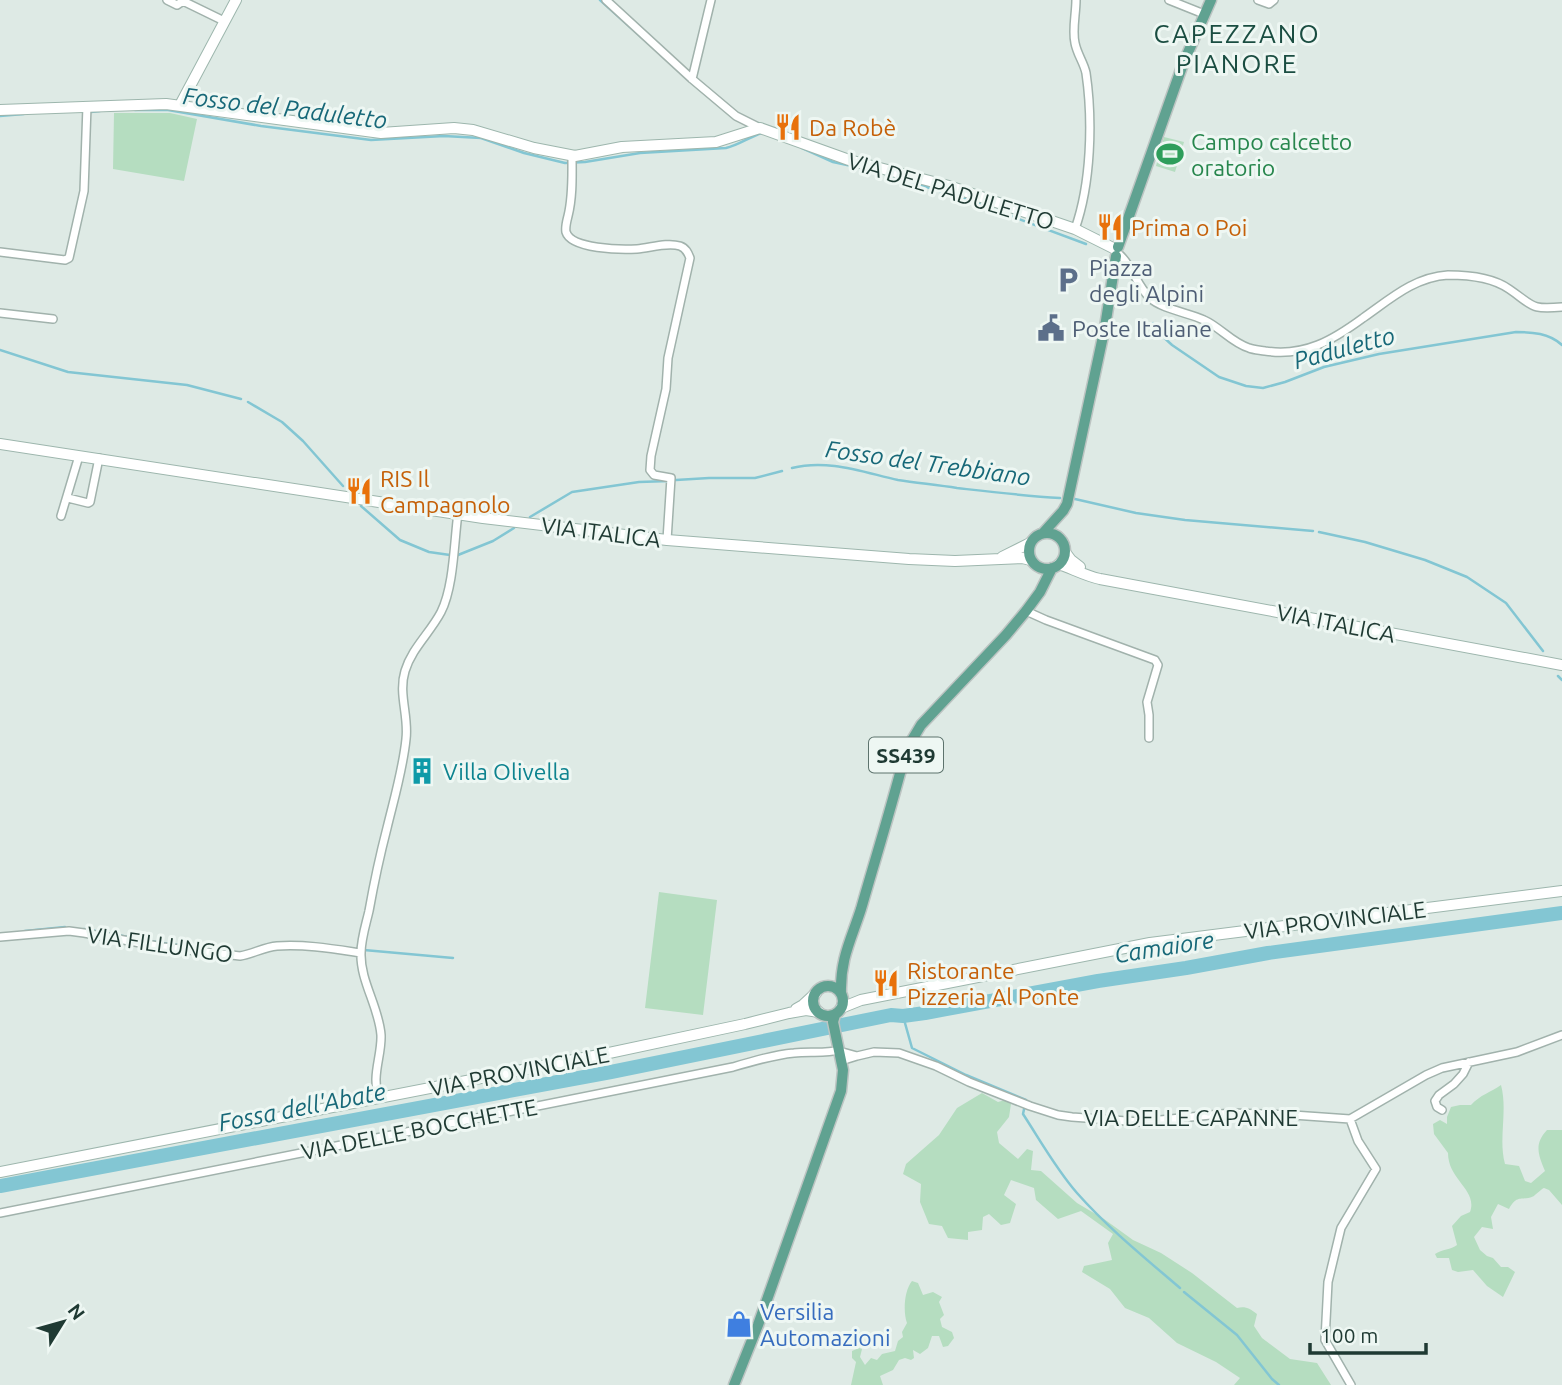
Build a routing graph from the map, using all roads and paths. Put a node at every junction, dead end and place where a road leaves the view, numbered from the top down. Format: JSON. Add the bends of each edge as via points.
{"nodes":[{"id":1,"x":167,"y":0,"type":"edge"},
{"id":2,"x":236,"y":0,"type":"edge"},
{"id":3,"x":606,"y":0,"type":"edge"},
{"id":4,"x":710,"y":0,"type":"edge"},
{"id":5,"x":1076,"y":0,"type":"edge"},
{"id":6,"x":1169,"y":0,"type":"edge"},
{"id":7,"x":1211,"y":0,"type":"edge"},
{"id":8,"x":1258,"y":0,"type":"edge"},
{"id":9,"x":1274,"y":0,"type":"edge"},
{"id":10,"x":1204,"y":14,"type":"junction"},
{"id":11,"x":224,"y":21,"type":"junction"},
{"id":12,"x":692,"y":79,"type":"junction"},
{"id":13,"x":180,"y":105,"type":"junction"},
{"id":14,"x":87,"y":106,"type":"junction"},
{"id":15,"x":0,"y":110,"type":"edge"},
{"id":16,"x":760,"y":128,"type":"junction"},
{"id":17,"x":572,"y":160,"type":"junction"},
{"id":18,"x":1075,"y":229,"type":"junction"},
{"id":19,"x":1117,"y":251,"type":"junction"},
{"id":20,"x":0,"y":252,"type":"edge"},
{"id":21,"x":1562,"y":307,"type":"edge"},
{"id":22,"x":0,"y":313,"type":"edge"},
{"id":23,"x":53,"y":319,"type":"dead end"},
{"id":24,"x":0,"y":444,"type":"edge"},
{"id":25,"x":79,"y":456,"type":"junction"},
{"id":26,"x":99,"y":458,"type":"junction"},
{"id":27,"x":68,"y":498,"type":"junction"},
{"id":28,"x":1063,"y":511,"type":"junction"},
{"id":29,"x":458,"y":513,"type":"junction"},
{"id":30,"x":61,"y":516,"type":"dead end"},
{"id":31,"x":1044,"y":533,"type":"junction"},
{"id":32,"x":1060,"y":538,"type":"junction"},
{"id":33,"x":667,"y":540,"type":"junction"},
{"id":34,"x":1030,"y":543,"type":"junction"},
{"id":35,"x":1065,"y":552,"type":"junction"},
{"id":36,"x":998,"y":559,"type":"junction"},
{"id":37,"x":1033,"y":562,"type":"junction"},
{"id":38,"x":1056,"y":566,"type":"junction"},
{"id":39,"x":1109,"y":580,"type":"junction"},
{"id":40,"x":1040,"y":592,"type":"junction"},
{"id":41,"x":1026,"y":611,"type":"junction"},
{"id":42,"x":1562,"y":666,"type":"edge"},
{"id":43,"x":1149,"y":738,"type":"dead end"},
{"id":44,"x":1562,"y":891,"type":"edge"},
{"id":45,"x":0,"y":937,"type":"edge"},
{"id":46,"x":361,"y":953,"type":"junction"},
{"id":47,"x":843,"y":959,"type":"junction"},
{"id":48,"x":819,"y":990,"type":"junction"},
{"id":49,"x":841,"y":994,"type":"junction"},
{"id":50,"x":861,"y":1000,"type":"junction"},
{"id":51,"x":789,"y":1013,"type":"junction"},
{"id":52,"x":831,"y":1014,"type":"junction"},
{"id":53,"x":1562,"y":1035,"type":"edge"},
{"id":54,"x":840,"y":1052,"type":"junction"},
{"id":55,"x":1469,"y":1062,"type":"junction"},
{"id":56,"x":380,"y":1098,"type":"junction"},
{"id":57,"x":1442,"y":1110,"type":"dead end"},
{"id":58,"x":1350,"y":1119,"type":"junction"},
{"id":59,"x":0,"y":1172,"type":"edge"},
{"id":60,"x":0,"y":1213,"type":"edge"},
{"id":61,"x":734,"y":1385,"type":"edge"},
{"id":62,"x":1351,"y":1385,"type":"edge"}],
"edges":[{"from":1,"to":11,"type":"street","via":[[177,5],[183,1]]},
{"from":2,"to":11,"type":"main road"},
{"from":3,"to":12,"type":"street"},
{"from":4,"to":12,"type":"street"},
{"from":5,"to":18,"type":"street","via":[[1075,44],[1085,65],[1089,123],[1086,178]]},
{"from":6,"to":10,"type":"street"},
{"from":7,"to":10,"type":"main road"},
{"from":8,"to":9,"type":"street","via":[[1269,4]]},
{"from":10,"to":19,"type":"main road"},
{"from":11,"to":13,"type":"main road"},
{"from":12,"to":16,"type":"street","via":[[736,116]]},
{"from":13,"to":14,"type":"main road"},
{"from":13,"to":17,"type":"main road","via":[[381,134],[473,130]]},
{"from":14,"to":15,"type":"main road"},
{"from":14,"to":20,"type":"street","via":[[84,191],[69,258]]},
{"from":16,"to":17,"type":"main road","via":[[716,142],[621,147]]},
{"from":16,"to":18,"type":"main road","name":"VIA DEL PADULETTO"},
{"from":17,"to":33,"type":"street","via":[[566,228],[572,240],[615,248],[679,246],[690,258],[650,456],[654,475],[671,481]]},
{"from":18,"to":19,"type":"main road","name":"VIA DEL PADULETTO"},
{"from":19,"to":21,"type":"street","via":[[1153,301],[1212,324],[1250,348],[1274,352],[1313,348],[1418,281],[1448,275],[1490,280],[1537,308]]},
{"from":19,"to":28,"type":"main road","via":[[1105,327]]},
{"from":22,"to":23,"type":"street"},
{"from":24,"to":25,"type":"main road","name":"VIA ITALICA"},
{"from":25,"to":26,"type":"main road","name":"VIA ITALICA"},
{"from":25,"to":27,"type":"street"},
{"from":26,"to":27,"type":"street","via":[[90,502]]},
{"from":26,"to":29,"type":"main road","name":"VIA ITALICA"},
{"from":27,"to":30,"type":"street"},
{"from":28,"to":31,"type":"main road"},
{"from":28,"to":32,"type":"main road"},
{"from":29,"to":33,"type":"main road","name":"VIA ITALICA"},
{"from":29,"to":46,"type":"street","via":[[445,601],[405,670],[402,702],[407,738]]},
{"from":31,"to":32,"type":"main road"},
{"from":31,"to":34,"type":"main road"},
{"from":32,"to":35,"type":"main road"},
{"from":33,"to":36,"type":"main road","name":"VIA ITALICA","via":[[909,559]]},
{"from":34,"to":36,"type":"main road","name":"VIA ITALICA"},
{"from":34,"to":37,"type":"main road"},
{"from":35,"to":38,"type":"main road","number":"SS439"},
{"from":35,"to":39,"type":"main road","name":"VIA ITALICA","via":[[1083,570]]},
{"from":36,"to":37,"type":"main road","name":"VIA ITALICA"},
{"from":37,"to":38,"type":"main road","via":[[1043,569]]},
{"from":37,"to":40,"type":"main road","via":[[1040,575]]},
{"from":38,"to":39,"type":"main road","name":"VIA ITALICA"},
{"from":38,"to":40,"type":"main road","number":"SS439"},
{"from":39,"to":42,"type":"main road","name":"VIA ITALICA"},
{"from":40,"to":41,"type":"main road","number":"SS439"},
{"from":41,"to":43,"type":"street","via":[[1155,660],[1158,665],[1147,702]]},
{"from":41,"to":47,"type":"main road","number":"SS439","via":[[912,740]]},
{"from":44,"to":50,"type":"main road","name":"VIA PROVINCIALE","via":[[1150,943]]},
{"from":45,"to":46,"type":"street","name":"VIA FILLUNGO","via":[[69,931],[240,956],[274,946]]},
{"from":46,"to":56,"type":"street","via":[[381,1036],[375,1084]]},
{"from":47,"to":48,"type":"main road"},
{"from":47,"to":49,"type":"main road","number":"SS439"},
{"from":48,"to":49,"type":"main road","via":[[831,986]]},
{"from":48,"to":51,"type":"main road","name":"VIA PROVINCIALE"},
{"from":48,"to":52,"type":"main road","via":[[815,1005]]},
{"from":49,"to":50,"type":"main road","name":"VIA PROVINCIALE"},
{"from":49,"to":52,"type":"main road","via":[[843,1002]]},
{"from":50,"to":52,"type":"main road","name":"VIA PROVINCIALE"},
{"from":51,"to":52,"type":"main road","name":"VIA PROVINCIALE"},
{"from":51,"to":56,"type":"main road","name":"VIA PROVINCIALE"},
{"from":52,"to":54,"type":"main road"},
{"from":53,"to":55,"type":"street","via":[[1517,1052]]},
{"from":54,"to":58,"type":"street","name":"VIA DELLE CAPANNE","via":[[857,1056],[899,1053],[1030,1106],[1072,1117],[1140,1122],[1231,1113]]},
{"from":54,"to":60,"type":"street","name":"VIA DELLE BOCCHETTE","via":[[776,1056]]},
{"from":54,"to":61,"type":"main road","via":[[843,1081],[838,1100]]},
{"from":55,"to":57,"type":"street","via":[[1435,1101]]},
{"from":55,"to":58,"type":"street","via":[[1426,1074]]},
{"from":56,"to":59,"type":"main road","name":"VIA PROVINCIALE"},
{"from":58,"to":62,"type":"street","via":[[1376,1168],[1341,1228],[1328,1282],[1325,1340]]}]}
